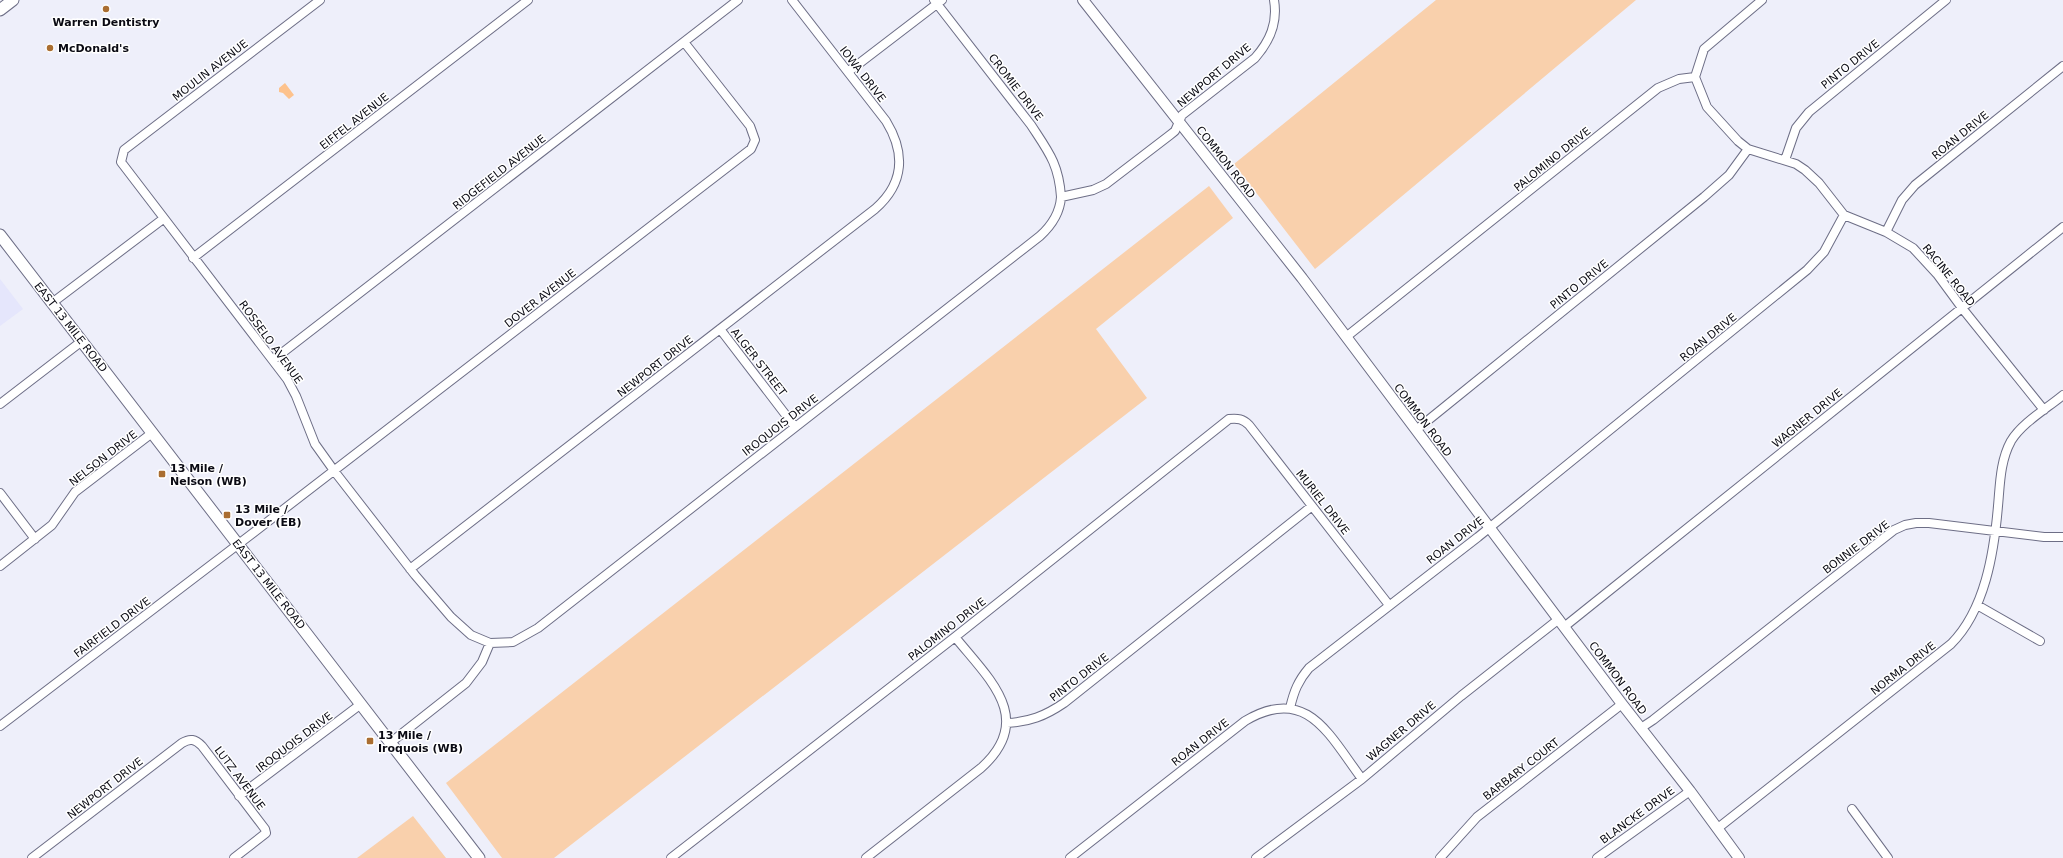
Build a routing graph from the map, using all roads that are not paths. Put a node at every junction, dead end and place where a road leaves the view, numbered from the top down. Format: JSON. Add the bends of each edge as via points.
{"nodes":[{"id":1,"x":13,"y":0,"type":"edge"},
{"id":2,"x":320,"y":0,"type":"edge"},
{"id":3,"x":528,"y":0,"type":"edge"},
{"id":4,"x":738,"y":0,"type":"edge"},
{"id":5,"x":792,"y":0,"type":"edge"},
{"id":6,"x":1083,"y":0,"type":"edge"},
{"id":7,"x":1274,"y":0,"type":"edge"},
{"id":8,"x":1762,"y":0,"type":"edge"},
{"id":9,"x":1946,"y":0,"type":"edge"},
{"id":10,"x":937,"y":1,"type":"edge"},
{"id":11,"x":0,"y":10,"type":"edge"},
{"id":12,"x":684,"y":42,"type":"junction"},
{"id":13,"x":2063,"y":66,"type":"edge"},
{"id":14,"x":848,"y":72,"type":"junction"},
{"id":15,"x":1695,"y":77,"type":"junction"},
{"id":16,"x":1179,"y":122,"type":"junction"},
{"id":17,"x":1748,"y":149,"type":"junction"},
{"id":18,"x":1785,"y":160,"type":"junction"},
{"id":19,"x":121,"y":162,"type":"joint"},
{"id":20,"x":899,"y":169,"type":"joint"},
{"id":21,"x":1062,"y":196,"type":"junction"},
{"id":22,"x":1844,"y":216,"type":"junction"},
{"id":23,"x":163,"y":219,"type":"junction"},
{"id":24,"x":2063,"y":227,"type":"edge"},
{"id":25,"x":1886,"y":232,"type":"junction"},
{"id":26,"x":0,"y":235,"type":"edge"},
{"id":27,"x":193,"y":258,"type":"junction"},
{"id":28,"x":52,"y":303,"type":"junction"},
{"id":29,"x":1962,"y":308,"type":"junction"},
{"id":30,"x":720,"y":329,"type":"junction"},
{"id":31,"x":1346,"y":337,"type":"junction"},
{"id":32,"x":82,"y":341,"type":"junction"},
{"id":33,"x":273,"y":360,"type":"junction"},
{"id":34,"x":2063,"y":395,"type":"edge"},
{"id":35,"x":0,"y":404,"type":"edge"},
{"id":36,"x":2044,"y":410,"type":"junction"},
{"id":37,"x":1236,"y":418,"type":"joint"},
{"id":38,"x":795,"y":427,"type":"junction"},
{"id":39,"x":1416,"y":430,"type":"junction"},
{"id":40,"x":152,"y":433,"type":"junction"},
{"id":41,"x":334,"y":471,"type":"junction"},
{"id":42,"x":0,"y":493,"type":"edge"},
{"id":43,"x":1312,"y":506,"type":"junction"},
{"id":44,"x":1490,"y":527,"type":"junction"},
{"id":45,"x":1996,"y":530,"type":"junction"},
{"id":46,"x":2063,"y":538,"type":"edge"},
{"id":47,"x":35,"y":540,"type":"junction"},
{"id":48,"x":238,"y":545,"type":"junction"},
{"id":49,"x":0,"y":566,"type":"edge"},
{"id":50,"x":410,"y":569,"type":"junction"},
{"id":51,"x":1389,"y":605,"type":"junction"},
{"id":52,"x":1977,"y":605,"type":"junction"},
{"id":53,"x":1562,"y":623,"type":"junction"},
{"id":54,"x":955,"y":637,"type":"junction"},
{"id":55,"x":2040,"y":641,"type":"dead end"},
{"id":56,"x":490,"y":643,"type":"junction"},
{"id":57,"x":361,"y":704,"type":"junction"},
{"id":58,"x":1622,"y":704,"type":"junction"},
{"id":59,"x":1290,"y":708,"type":"junction"},
{"id":60,"x":1007,"y":723,"type":"junction"},
{"id":61,"x":0,"y":726,"type":"edge"},
{"id":62,"x":1641,"y":728,"type":"junction"},
{"id":63,"x":192,"y":740,"type":"joint"},
{"id":64,"x":390,"y":743,"type":"junction"},
{"id":65,"x":1362,"y":779,"type":"junction"},
{"id":66,"x":1690,"y":791,"type":"junction"},
{"id":67,"x":239,"y":796,"type":"junction"},
{"id":68,"x":1852,"y":809,"type":"dead end"},
{"id":69,"x":1718,"y":828,"type":"junction"},
{"id":70,"x":32,"y":858,"type":"edge"},
{"id":71,"x":234,"y":858,"type":"edge"},
{"id":72,"x":479,"y":858,"type":"edge"},
{"id":73,"x":671,"y":858,"type":"edge"},
{"id":74,"x":866,"y":858,"type":"edge"},
{"id":75,"x":1070,"y":858,"type":"edge"},
{"id":76,"x":1256,"y":858,"type":"edge"},
{"id":77,"x":1440,"y":858,"type":"edge"},
{"id":78,"x":1597,"y":858,"type":"edge"},
{"id":79,"x":1739,"y":858,"type":"edge"},
{"id":80,"x":1888,"y":858,"type":"edge"}],
"edges":[{"from":1,"to":11,"type":"main road"},
{"from":2,"to":19,"type":"street","name":"MOULIN AVENUE","via":[[124,150]]},
{"from":3,"to":27,"type":"street","name":"EIFFEL AVENUE"},
{"from":4,"to":12,"type":"street","name":"RIDGEFIELD AVENUE"},
{"from":5,"to":14,"type":"street","name":"IOWA DRIVE"},
{"from":6,"to":16,"type":"street","name":"COMMON ROAD"},
{"from":7,"to":16,"type":"street","name":"NEWPORT DRIVE","via":[[1274,26],[1265,46],[1255,58],[1182,115]]},
{"from":8,"to":15,"type":"street","via":[[1704,49]]},
{"from":9,"to":18,"type":"street","name":"PINTO DRIVE","via":[[1809,112],[1796,128]]},
{"from":10,"to":14,"type":"street"},
{"from":10,"to":21,"type":"street","name":"CROMIE DRIVE","via":[[1043,143],[1059,172]]},
{"from":12,"to":33,"type":"street","name":"RIDGEFIELD AVENUE"},
{"from":12,"to":41,"type":"street","name":"DOVER AVENUE","via":[[750,126],[755,140],[751,148]]},
{"from":13,"to":25,"type":"street","name":"ROAN DRIVE","via":[[1915,185],[1902,200]]},
{"from":14,"to":20,"type":"street","name":"IOWA DRIVE","via":[[886,120],[894,135],[899,150]]},
{"from":15,"to":17,"type":"street","via":[[1707,107],[1727,131]]},
{"from":15,"to":31,"type":"street","name":"PALOMINO DRIVE","via":[[1680,79],[1658,88]]},
{"from":16,"to":21,"type":"street","via":[[1175,131],[1110,182],[1093,190]]},
{"from":16,"to":31,"type":"street","name":"COMMON ROAD"},
{"from":17,"to":18,"type":"street"},
{"from":17,"to":39,"type":"street","name":"PINTO DRIVE","via":[[1738,166],[1708,193]]},
{"from":18,"to":22,"type":"street","via":[[1812,175]]},
{"from":19,"to":23,"type":"street","name":"ROSSELO AVENUE"},
{"from":20,"to":30,"type":"street","name":"NEWPORT DRIVE","via":[[890,192],[880,205]]},
{"from":21,"to":38,"type":"street","name":"IROQUOIS DRIVE","via":[[1054,219],[1040,236]]},
{"from":22,"to":25,"type":"street","name":"RACINE ROAD"},
{"from":22,"to":44,"type":"street","name":"ROAN DRIVE","via":[[1824,252],[1813,265]]},
{"from":23,"to":27,"type":"street","name":"ROSSELO AVENUE"},
{"from":23,"to":28,"type":"street"},
{"from":24,"to":29,"type":"street","name":"WAGNER DRIVE"},
{"from":25,"to":29,"type":"street","name":"RACINE ROAD","via":[[1902,240],[1918,253]]},
{"from":26,"to":28,"type":"main road","name":"EAST 13 MILE ROAD"},
{"from":27,"to":33,"type":"street","name":"ROSSELO AVENUE"},
{"from":28,"to":32,"type":"main road","name":"EAST 13 MILE ROAD"},
{"from":29,"to":36,"type":"street","name":"RACINE ROAD"},
{"from":29,"to":53,"type":"street","name":"WAGNER DRIVE"},
{"from":30,"to":38,"type":"street","name":"ALGER STREET"},
{"from":30,"to":50,"type":"street","name":"NEWPORT DRIVE"},
{"from":31,"to":39,"type":"street","name":"COMMON ROAD"},
{"from":32,"to":35,"type":"street"},
{"from":32,"to":40,"type":"main road","name":"EAST 13 MILE ROAD"},
{"from":33,"to":41,"type":"street","name":"ROSSELO AVENUE","via":[[293,390],[315,444]]},
{"from":34,"to":36,"type":"street"},
{"from":36,"to":45,"type":"street","via":[[2011,441],[2006,453],[2002,466]]},
{"from":37,"to":43,"type":"street","name":"MURIEL DRIVE","via":[[1249,425]]},
{"from":37,"to":54,"type":"street","name":"PALOMINO DRIVE","via":[[1220,425]]},
{"from":38,"to":56,"type":"street","name":"IROQUOIS DRIVE","via":[[534,631],[513,642]]},
{"from":39,"to":44,"type":"street","name":"COMMON ROAD"},
{"from":40,"to":47,"type":"street","name":"NELSON DRIVE","via":[[75,492],[52,525]]},
{"from":40,"to":48,"type":"main road","name":"EAST 13 MILE ROAD"},
{"from":41,"to":48,"type":"street","name":"DOVER AVENUE"},
{"from":41,"to":50,"type":"street","name":"ROSSELO AVENUE"},
{"from":42,"to":47,"type":"street"},
{"from":43,"to":51,"type":"street","name":"MURIEL DRIVE"},
{"from":43,"to":60,"type":"street","name":"PINTO DRIVE","via":[[1064,704],[1040,718],[1027,722]]},
{"from":44,"to":51,"type":"street","name":"ROAN DRIVE"},
{"from":44,"to":53,"type":"street","name":"COMMON ROAD"},
{"from":45,"to":46,"type":"street"},
{"from":45,"to":52,"type":"street","name":"NORMA DRIVE","via":[[1988,571]]},
{"from":45,"to":62,"type":"street","name":"BONNIE DRIVE","via":[[1929,523],[1905,524],[1894,530]]},
{"from":47,"to":49,"type":"street","name":"NELSON DRIVE"},
{"from":48,"to":57,"type":"main road","name":"EAST 13 MILE ROAD"},
{"from":48,"to":61,"type":"street","name":"FAIRFIELD DRIVE"},
{"from":50,"to":56,"type":"street","name":"ROSSELO AVENUE","via":[[458,625],[471,635]]},
{"from":51,"to":59,"type":"street","name":"ROAN DRIVE","via":[[1309,668],[1294,689]]},
{"from":52,"to":55,"type":"street"},
{"from":52,"to":69,"type":"street","name":"NORMA DRIVE","via":[[1963,630],[1950,644]]},
{"from":53,"to":58,"type":"street","name":"COMMON ROAD"},
{"from":53,"to":65,"type":"street","name":"WAGNER DRIVE","via":[[1461,696]]},
{"from":54,"to":60,"type":"street","via":[[994,684],[1001,696]]},
{"from":54,"to":73,"type":"street","name":"PALOMINO DRIVE"},
{"from":56,"to":64,"type":"street","via":[[482,662],[466,683]]},
{"from":57,"to":64,"type":"main road","name":"EAST 13 MILE ROAD"},
{"from":57,"to":67,"type":"street","name":"IROQUOIS DRIVE"},
{"from":58,"to":62,"type":"street","name":"COMMON ROAD"},
{"from":58,"to":77,"type":"street","name":"BARBARY COURT","via":[[1477,817]]},
{"from":59,"to":65,"type":"street","via":[[1306,713],[1321,724]]},
{"from":59,"to":75,"type":"street","name":"ROAN DRIVE","via":[[1263,712],[1245,721]]},
{"from":60,"to":74,"type":"street","via":[[1003,741],[991,759]]},
{"from":62,"to":66,"type":"street","name":"COMMON ROAD"},
{"from":63,"to":67,"type":"street","name":"LUTZ AVENUE","via":[[202,746]]},
{"from":63,"to":70,"type":"street","name":"NEWPORT DRIVE","via":[[182,743]]},
{"from":64,"to":72,"type":"main road","name":"EAST 13 MILE ROAD"},
{"from":65,"to":76,"type":"street","name":"WAGNER DRIVE"},
{"from":66,"to":69,"type":"street","name":"COMMON ROAD"},
{"from":66,"to":78,"type":"street","name":"BLANCKE DRIVE"},
{"from":67,"to":71,"type":"street","name":"LUTZ AVENUE","via":[[266,833]]},
{"from":68,"to":80,"type":"street"},
{"from":69,"to":79,"type":"street","name":"COMMON ROAD"}]}
